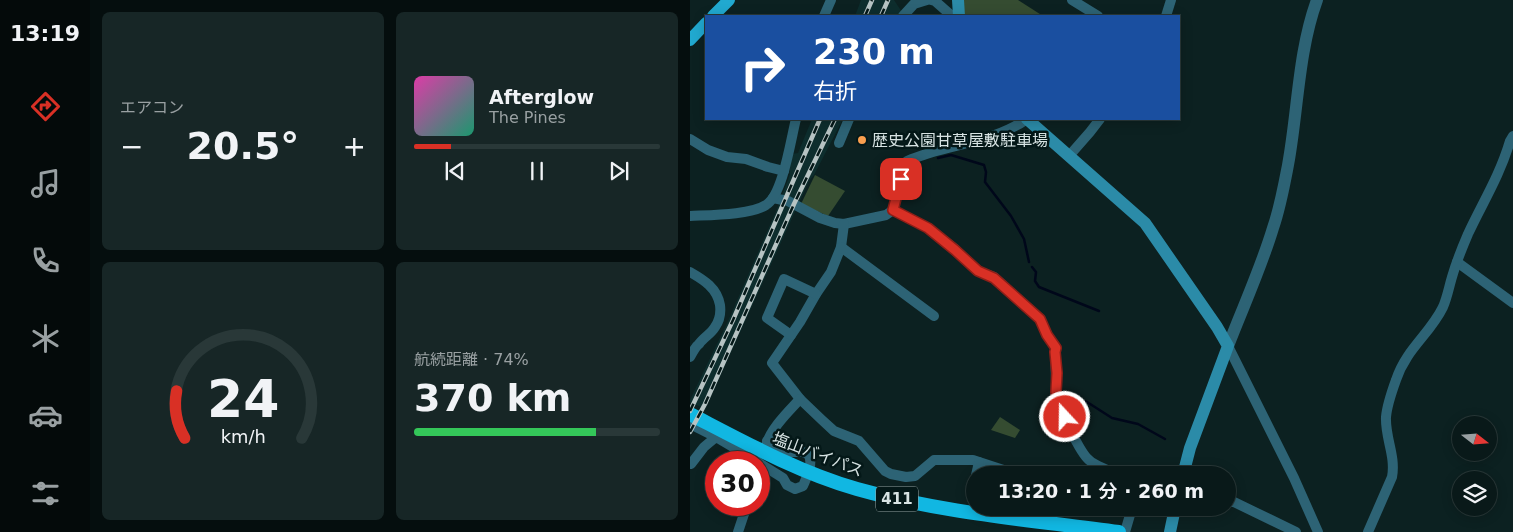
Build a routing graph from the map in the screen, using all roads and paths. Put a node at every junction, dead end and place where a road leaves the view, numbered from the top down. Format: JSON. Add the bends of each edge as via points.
{"nodes":[{"id":1,"x":729,"y":0,"type":"edge"},
{"id":2,"x":831,"y":0,"type":"edge"},
{"id":3,"x":927,"y":0,"type":"edge"},
{"id":4,"x":931,"y":0,"type":"edge"},
{"id":5,"x":958,"y":0,"type":"edge"},
{"id":6,"x":1072,"y":0,"type":"edge"},
{"id":7,"x":1171,"y":0,"type":"edge"},
{"id":8,"x":1317,"y":0,"type":"edge"},
{"id":9,"x":714,"y":15,"type":"edge"},
{"id":10,"x":824,"y":15,"type":"edge"},
{"id":11,"x":904,"y":15,"type":"edge"},
{"id":12,"x":951,"y":15,"type":"edge"},
{"id":13,"x":959,"y":15,"type":"edge"},
{"id":14,"x":1096,"y":15,"type":"edge"},
{"id":15,"x":1166,"y":15,"type":"edge"},
{"id":16,"x":705,"y":24,"type":"edge"},
{"id":17,"x":690,"y":40,"type":"edge"},
{"id":18,"x":796,"y":120,"type":"edge"},
{"id":19,"x":849,"y":120,"type":"edge"},
{"id":20,"x":1025,"y":120,"type":"edge"},
{"id":21,"x":1028,"y":120,"type":"edge"},
{"id":22,"x":1099,"y":120,"type":"edge"},
{"id":23,"x":1513,"y":136,"type":"edge"},
{"id":24,"x":690,"y":139,"type":"edge"},
{"id":25,"x":839,"y":143,"type":"dead end"},
{"id":26,"x":1069,"y":156,"type":"junction"},
{"id":27,"x":1505,"y":159,"type":"junction"},
{"id":28,"x":1513,"y":168,"type":"edge"},
{"id":29,"x":784,"y":171,"type":"junction"},
{"id":30,"x":773,"y":198,"type":"junction"},
{"id":31,"x":893,"y":210,"type":"junction"},
{"id":32,"x":690,"y":216,"type":"edge"},
{"id":33,"x":844,"y":224,"type":"junction"},
{"id":34,"x":841,"y":247,"type":"junction"},
{"id":35,"x":1457,"y":262,"type":"junction"},
{"id":36,"x":690,"y":272,"type":"edge"},
{"id":37,"x":816,"y":294,"type":"junction"},
{"id":38,"x":1513,"y":303,"type":"edge"},
{"id":39,"x":934,"y":316,"type":"dead end"},
{"id":40,"x":791,"y":335,"type":"junction"},
{"id":41,"x":1228,"y":346,"type":"junction"},
{"id":42,"x":690,"y":357,"type":"edge"},
{"id":43,"x":800,"y":399,"type":"junction"},
{"id":44,"x":690,"y":414,"type":"edge"},
{"id":45,"x":690,"y":424,"type":"edge"},
{"id":46,"x":716,"y":437,"type":"junction"},
{"id":47,"x":767,"y":442,"type":"junction"},
{"id":48,"x":739,"y":451,"type":"edge"},
{"id":49,"x":764,"y":451,"type":"edge"},
{"id":50,"x":979,"y":462,"type":"junction"},
{"id":51,"x":691,"y":464,"type":"dead end"},
{"id":52,"x":978,"y":466,"type":"edge"},
{"id":53,"x":991,"y":466,"type":"edge"},
{"id":54,"x":1100,"y":466,"type":"edge"},
{"id":55,"x":1185,"y":466,"type":"edge"},
{"id":56,"x":770,"y":470,"type":"edge"},
{"id":57,"x":809,"y":472,"type":"junction"},
{"id":58,"x":1236,"y":503,"type":"edge"},
{"id":59,"x":966,"y":509,"type":"edge"},
{"id":60,"x":743,"y":516,"type":"edge"},
{"id":61,"x":1016,"y":516,"type":"edge"},
{"id":62,"x":1130,"y":516,"type":"edge"},
{"id":63,"x":1173,"y":516,"type":"edge"},
{"id":64,"x":738,"y":532,"type":"edge"},
{"id":65,"x":1119,"y":532,"type":"edge"},
{"id":66,"x":1125,"y":532,"type":"edge"},
{"id":67,"x":1170,"y":532,"type":"edge"},
{"id":68,"x":1296,"y":532,"type":"edge"},
{"id":69,"x":1318,"y":532,"type":"edge"},
{"id":70,"x":1368,"y":532,"type":"edge"}],
"edges":[{"from":1,"to":9,"type":"main road"},
{"from":2,"to":10,"type":"street"},
{"from":3,"to":11,"type":"street","via":[[914,4]]},
{"from":4,"to":12,"type":"street"},
{"from":5,"to":13,"type":"main road"},
{"from":6,"to":14,"type":"street"},
{"from":7,"to":15,"type":"street"},
{"from":8,"to":41,"type":"street","via":[[1305,44],[1281,202]]},
{"from":16,"to":17,"type":"main road"},
{"from":18,"to":29,"type":"street"},
{"from":19,"to":25,"type":"street"},
{"from":20,"to":31,"type":"street","via":[[986,139],[907,161]]},
{"from":21,"to":26,"type":"main road"},
{"from":22,"to":26,"type":"street"},
{"from":23,"to":27,"type":"street"},
{"from":24,"to":29,"type":"street","via":[[727,157],[746,159]]},
{"from":26,"to":41,"type":"main road","via":[[1140,216]]},
{"from":27,"to":28,"type":"street"},
{"from":27,"to":35,"type":"street"},
{"from":29,"to":30,"type":"street"},
{"from":30,"to":32,"type":"street","via":[[766,206],[743,212]]},
{"from":30,"to":33,"type":"street","via":[[788,201],[828,221]]},
{"from":31,"to":33,"type":"street","via":[[886,215]]},
{"from":31,"to":54,"type":"street","via":[[928,228],[978,271],[994,278],[1040,319],[1056,348],[1058,401],[1080,448],[1089,461]]},
{"from":33,"to":34,"type":"street"},
{"from":34,"to":37,"type":"street","via":[[831,272]]},
{"from":34,"to":39,"type":"street"},
{"from":35,"to":38,"type":"street"},
{"from":35,"to":70,"type":"street","via":[[1444,306],[1411,349],[1396,381],[1386,416],[1394,468]]},
{"from":36,"to":42,"type":"street","via":[[713,289],[721,310],[717,326]]},
{"from":37,"to":40,"type":"street"},
{"from":37,"to":40,"type":"street","via":[[784,279],[767,318]]},
{"from":40,"to":43,"type":"street","via":[[772,363]]},
{"from":41,"to":55,"type":"main road"},
{"from":41,"to":69,"type":"street"},
{"from":43,"to":47,"type":"street"},
{"from":43,"to":50,"type":"street","via":[[834,431],[859,441],[891,474],[915,476],[934,460]]},
{"from":44,"to":57,"type":"highway","name":"塩山バイパス","number":"411","via":[[774,458]]},
{"from":45,"to":46,"type":"street"},
{"from":46,"to":48,"type":"street"},
{"from":46,"to":51,"type":"street"},
{"from":47,"to":49,"type":"street"},
{"from":47,"to":57,"type":"street","via":[[790,452],[810,454]]},
{"from":50,"to":52,"type":"street"},
{"from":50,"to":53,"type":"street"},
{"from":56,"to":57,"type":"street","via":[[795,489],[803,486]]},
{"from":57,"to":59,"type":"highway","name":"塩山バイパス","number":"411","via":[[856,489],[913,503]]},
{"from":58,"to":68,"type":"street"},
{"from":60,"to":64,"type":"street"},
{"from":61,"to":65,"type":"highway","name":"塩山バイパス","number":"411"},
{"from":62,"to":66,"type":"street"},
{"from":63,"to":67,"type":"main road"}]}
